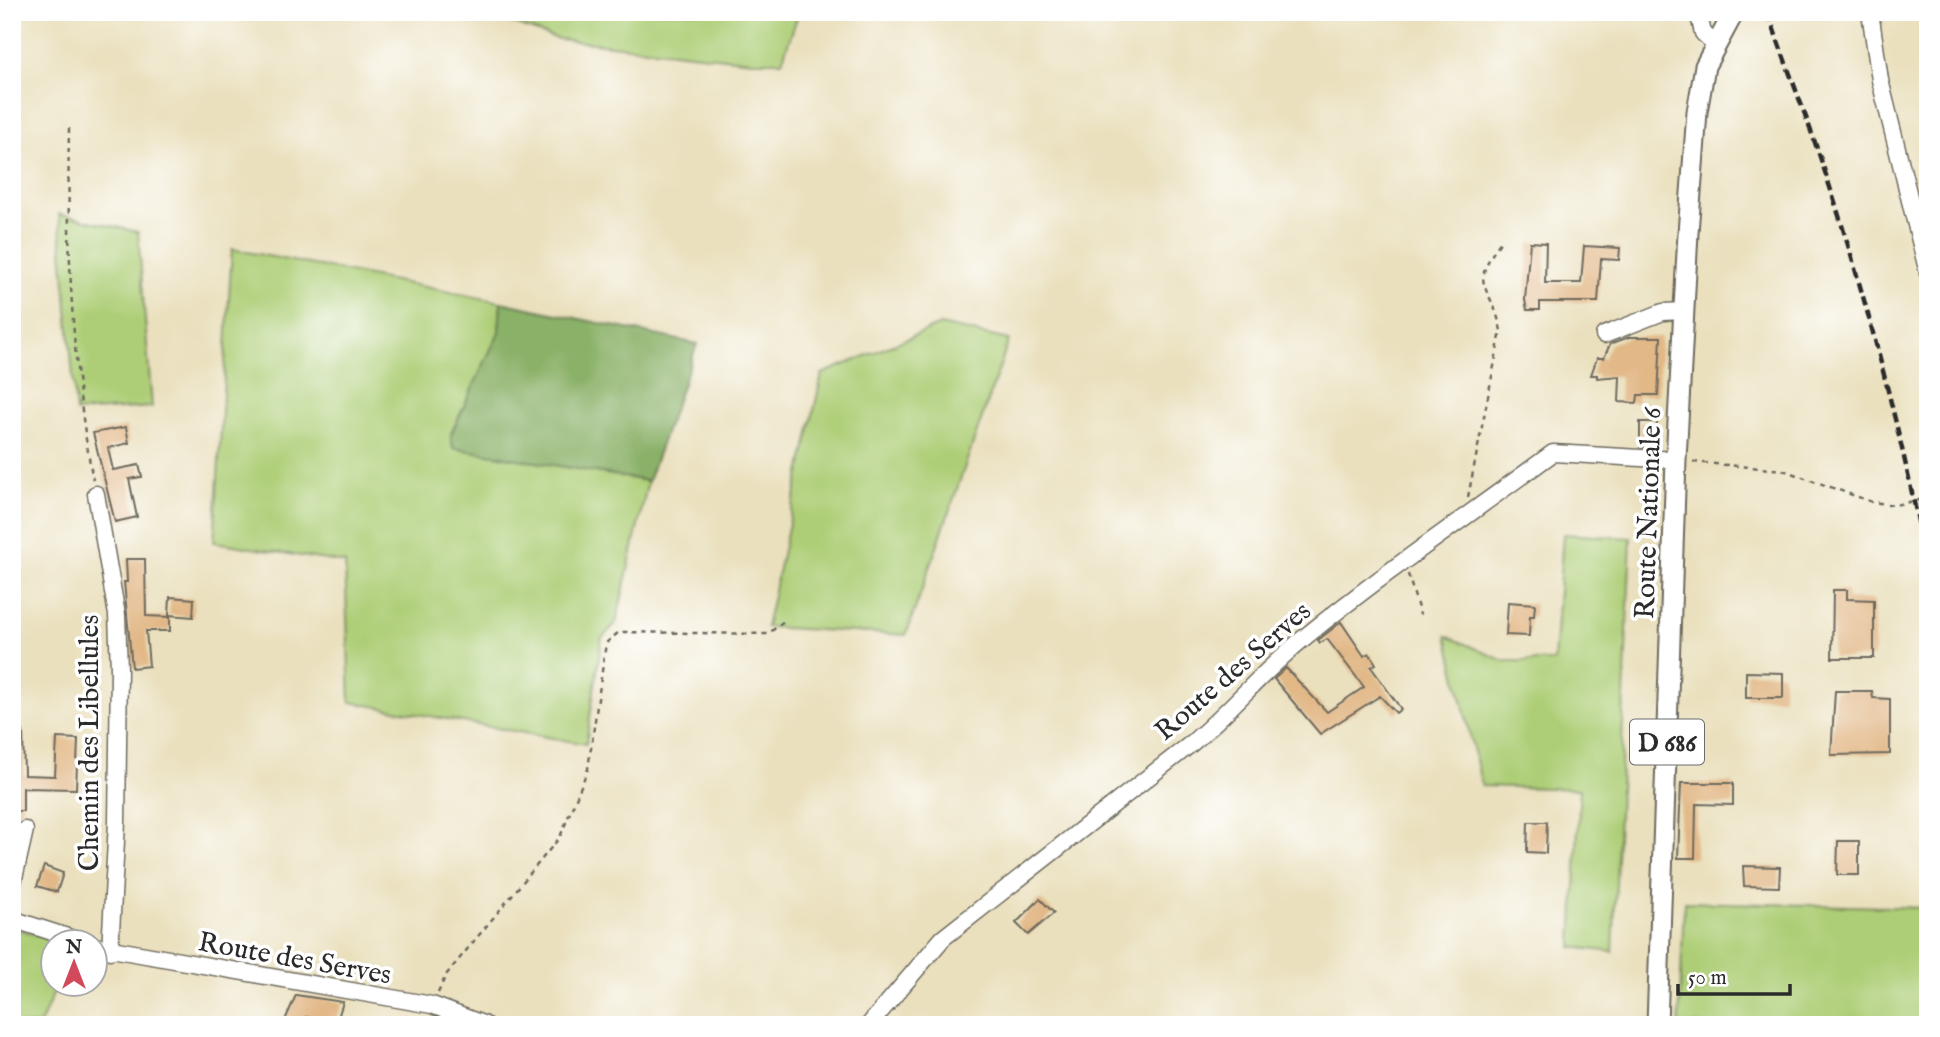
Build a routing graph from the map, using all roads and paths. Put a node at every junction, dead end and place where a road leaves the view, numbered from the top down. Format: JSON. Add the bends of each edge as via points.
{"nodes":[{"id":1,"x":1698,"y":12,"type":"edge"},
{"id":2,"x":1734,"y":12,"type":"edge"},
{"id":3,"x":1870,"y":12,"type":"edge"},
{"id":4,"x":1715,"y":44,"type":"junction"},
{"id":5,"x":69,"y":128,"type":"dead end"},
{"id":6,"x":1501,"y":241,"type":"dead end"},
{"id":7,"x":1928,"y":273,"type":"edge"},
{"id":8,"x":1684,"y":311,"type":"junction"},
{"id":9,"x":1604,"y":335,"type":"dead end"},
{"id":10,"x":1676,"y":460,"type":"junction"},
{"id":11,"x":96,"y":494,"type":"joint"},
{"id":12,"x":1928,"y":498,"type":"edge"},
{"id":13,"x":1470,"y":514,"type":"junction"},
{"id":14,"x":1405,"y":562,"type":"junction"},
{"id":15,"x":1420,"y":615,"type":"dead end"},
{"id":16,"x":785,"y":620,"type":"dead end"},
{"id":17,"x":25,"y":830,"type":"dead end"},
{"id":18,"x":12,"y":887,"type":"edge"},
{"id":19,"x":12,"y":919,"type":"edge"},
{"id":20,"x":39,"y":928,"type":"edge"},
{"id":21,"x":104,"y":928,"type":"edge"},
{"id":22,"x":108,"y":950,"type":"edge"},
{"id":23,"x":432,"y":1005,"type":"junction"},
{"id":24,"x":485,"y":1025,"type":"edge"},
{"id":25,"x":869,"y":1025,"type":"edge"},
{"id":26,"x":1657,"y":1025,"type":"edge"}],
"edges":[{"from":1,"to":4,"type":"street","via":[[1703,33]]},
{"from":2,"to":4,"type":"main road","name":"Route Nationale 6","number":"D 686"},
{"from":3,"to":7,"type":"street","via":[[1880,80]]},
{"from":4,"to":8,"type":"main road","name":"Route Nationale 6","number":"D 686","via":[[1705,66],[1697,112]]},
{"from":5,"to":11,"type":"path","via":[[67,242],[81,416]]},
{"from":6,"to":13,"type":"path","via":[[1484,264],[1481,283],[1497,309],[1501,331],[1468,495]]},
{"from":8,"to":9,"type":"street","via":[[1663,312]]},
{"from":8,"to":10,"type":"main road","name":"Route Nationale 6","number":"D 686"},
{"from":10,"to":12,"type":"path","via":[[1783,470],[1871,502],[1895,505]]},
{"from":10,"to":13,"type":"street","name":"Route des Serves","via":[[1553,453]]},
{"from":10,"to":26,"type":"main road","name":"Route Nationale 6","number":"D 686"},
{"from":11,"to":21,"type":"street","name":"Chemin des Libellules","via":[[117,615],[119,669],[117,822]]},
{"from":13,"to":14,"type":"street","name":"Route des Serves"},
{"from":14,"to":15,"type":"path"},
{"from":14,"to":25,"type":"street","name":"Route des Serves","via":[[1306,635],[1192,743],[943,938]]},
{"from":16,"to":23,"type":"path","via":[[768,634],[619,632],[606,643],[588,769],[560,837],[446,975]]},
{"from":17,"to":18,"type":"street"},
{"from":19,"to":20,"type":"street"},
{"from":22,"to":23,"type":"street","name":"Route des Serves"},
{"from":23,"to":24,"type":"street","name":"Route des Serves"}]}
